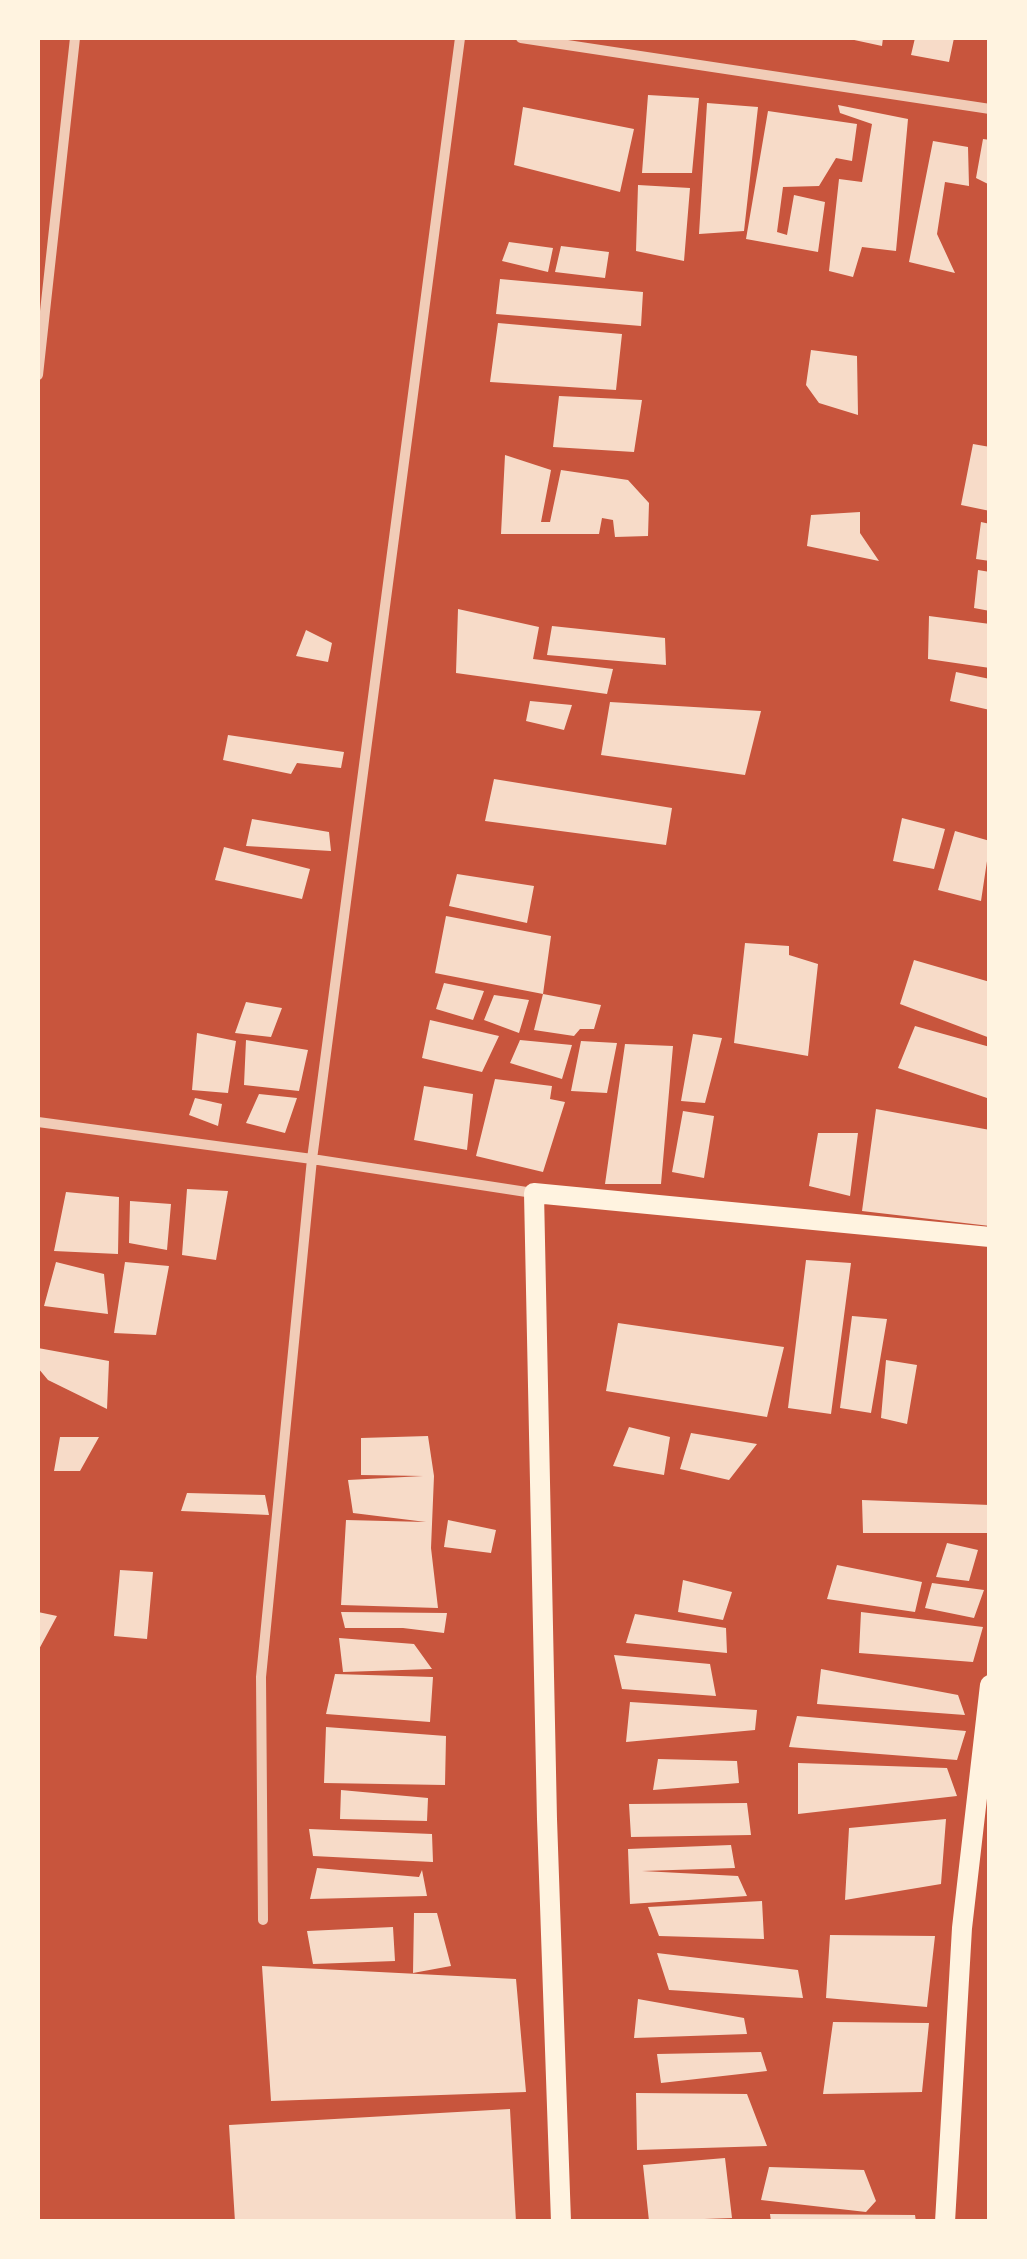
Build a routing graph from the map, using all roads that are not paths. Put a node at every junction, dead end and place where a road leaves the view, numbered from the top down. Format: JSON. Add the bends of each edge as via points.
{"nodes":[{"id":1,"x":75,"y":38,"type":"edge"},
{"id":2,"x":460,"y":38,"type":"edge"},
{"id":3,"x":521,"y":38,"type":"edge"},
{"id":4,"x":990,"y":109,"type":"edge"},
{"id":5,"x":38,"y":375,"type":"edge"},
{"id":6,"x":38,"y":1122,"type":"edge"},
{"id":7,"x":312,"y":1159,"type":"junction"},
{"id":8,"x":534,"y":1193,"type":"junction"},
{"id":9,"x":990,"y":1237,"type":"edge"},
{"id":10,"x":990,"y":1685,"type":"edge"},
{"id":11,"x":263,"y":1920,"type":"dead end"},
{"id":12,"x":561,"y":2222,"type":"edge"},
{"id":13,"x":944,"y":2222,"type":"edge"}],
"edges":[{"from":1,"to":5,"type":"street"},
{"from":2,"to":7,"type":"street"},
{"from":3,"to":4,"type":"street"},
{"from":6,"to":7,"type":"street"},
{"from":7,"to":8,"type":"street"},
{"from":7,"to":11,"type":"street","via":[[261,1678]]},
{"from":8,"to":9,"type":"main road"},
{"from":8,"to":12,"type":"main road"},
{"from":10,"to":13,"type":"main road","via":[[962,1928]]}]}
